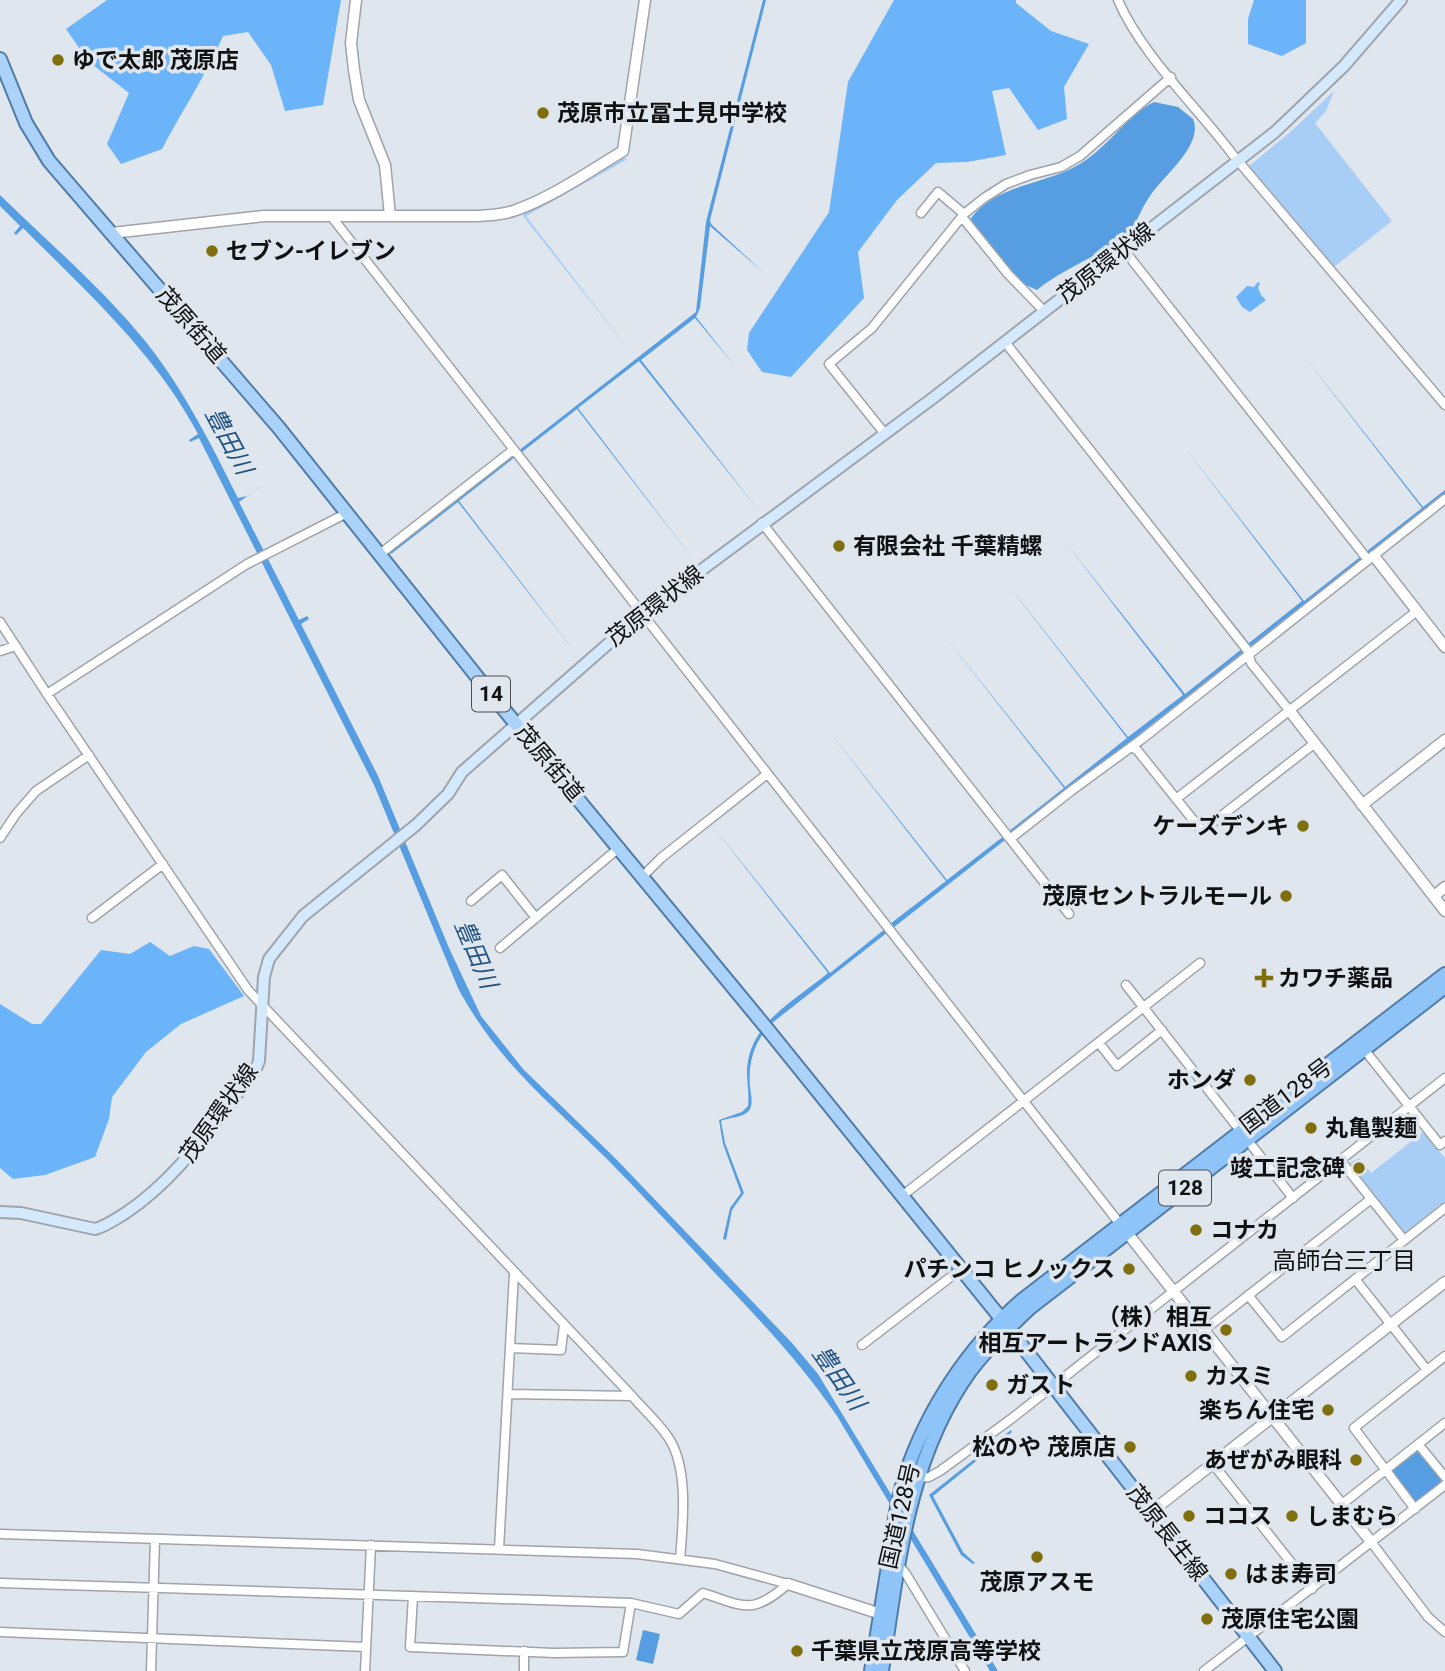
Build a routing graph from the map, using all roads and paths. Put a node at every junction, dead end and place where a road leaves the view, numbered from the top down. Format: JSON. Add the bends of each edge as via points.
{"nodes":[{"id":1,"x":356,"y":0,"type":"edge"},
{"id":2,"x":645,"y":0,"type":"edge"},
{"id":3,"x":1118,"y":0,"type":"edge"},
{"id":4,"x":1401,"y":0,"type":"edge"},
{"id":5,"x":0,"y":60,"type":"edge"},
{"id":6,"x":1171,"y":77,"type":"junction"},
{"id":7,"x":1238,"y":161,"type":"junction"},
{"id":8,"x":921,"y":213,"type":"dead end"},
{"id":9,"x":331,"y":216,"type":"junction"},
{"id":10,"x":390,"y":216,"type":"junction"},
{"id":11,"x":963,"y":216,"type":"junction"},
{"id":12,"x":112,"y":233,"type":"junction"},
{"id":13,"x":1125,"y":250,"type":"junction"},
{"id":14,"x":1044,"y":311,"type":"junction"},
{"id":15,"x":1005,"y":342,"type":"junction"},
{"id":16,"x":1445,"y":405,"type":"edge"},
{"id":17,"x":885,"y":434,"type":"junction"},
{"id":18,"x":513,"y":450,"type":"junction"},
{"id":19,"x":1445,"y":499,"type":"edge"},
{"id":20,"x":347,"y":513,"type":"junction"},
{"id":21,"x":762,"y":523,"type":"junction"},
{"id":22,"x":380,"y":554,"type":"junction"},
{"id":23,"x":1371,"y":558,"type":"junction"},
{"id":24,"x":1417,"y":611,"type":"junction"},
{"id":25,"x":641,"y":615,"type":"junction"},
{"id":26,"x":0,"y":621,"type":"edge"},
{"id":27,"x":16,"y":646,"type":"junction"},
{"id":28,"x":1445,"y":647,"type":"edge"},
{"id":29,"x":0,"y":651,"type":"edge"},
{"id":30,"x":1248,"y":655,"type":"junction"},
{"id":31,"x":47,"y":694,"type":"junction"},
{"id":32,"x":1289,"y":710,"type":"junction"},
{"id":33,"x":517,"y":724,"type":"junction"},
{"id":34,"x":1445,"y":740,"type":"edge"},
{"id":35,"x":1315,"y":743,"type":"junction"},
{"id":36,"x":1132,"y":747,"type":"junction"},
{"id":37,"x":89,"y":755,"type":"junction"},
{"id":38,"x":767,"y":774,"type":"junction"},
{"id":39,"x":1176,"y":799,"type":"junction"},
{"id":40,"x":1362,"y":805,"type":"junction"},
{"id":41,"x":0,"y":838,"type":"edge"},
{"id":42,"x":1010,"y":839,"type":"junction"},
{"id":43,"x":620,"y":847,"type":"junction"},
{"id":44,"x":163,"y":864,"type":"junction"},
{"id":45,"x":643,"y":876,"type":"junction"},
{"id":46,"x":1445,"y":887,"type":"edge"},
{"id":47,"x":1434,"y":896,"type":"junction"},
{"id":48,"x":471,"y":901,"type":"dead end"},
{"id":49,"x":1445,"y":911,"type":"edge"},
{"id":50,"x":1069,"y":914,"type":"dead end"},
{"id":51,"x":92,"y":918,"type":"dead end"},
{"id":52,"x":536,"y":918,"type":"junction"},
{"id":53,"x":500,"y":948,"type":"dead end"},
{"id":54,"x":1199,"y":963,"type":"dead end"},
{"id":55,"x":1445,"y":974,"type":"edge"},
{"id":56,"x":1126,"y":985,"type":"dead end"},
{"id":57,"x":1445,"y":987,"type":"edge"},
{"id":58,"x":263,"y":1007,"type":"junction"},
{"id":59,"x":1144,"y":1008,"type":"junction"},
{"id":60,"x":1161,"y":1030,"type":"junction"},
{"id":61,"x":1099,"y":1043,"type":"junction"},
{"id":62,"x":1361,"y":1045,"type":"junction"},
{"id":63,"x":1445,"y":1078,"type":"edge"},
{"id":64,"x":1023,"y":1101,"type":"junction"},
{"id":65,"x":1410,"y":1107,"type":"junction"},
{"id":66,"x":1243,"y":1135,"type":"junction"},
{"id":67,"x":1445,"y":1141,"type":"edge"},
{"id":68,"x":1341,"y":1161,"type":"junction"},
{"id":69,"x":902,"y":1196,"type":"junction"},
{"id":70,"x":1293,"y":1198,"type":"junction"},
{"id":71,"x":1371,"y":1199,"type":"junction"},
{"id":72,"x":1445,"y":1208,"type":"edge"},
{"id":73,"x":0,"y":1212,"type":"edge"},
{"id":74,"x":1123,"y":1228,"type":"junction"},
{"id":75,"x":1404,"y":1240,"type":"junction"},
{"id":76,"x":961,"y":1269,"type":"junction"},
{"id":77,"x":514,"y":1273,"type":"junction"},
{"id":78,"x":1355,"y":1279,"type":"junction"},
{"id":79,"x":1445,"y":1282,"type":"edge"},
{"id":80,"x":1174,"y":1292,"type":"junction"},
{"id":81,"x":1248,"y":1295,"type":"junction"},
{"id":82,"x":1005,"y":1324,"type":"junction"},
{"id":83,"x":564,"y":1325,"type":"junction"},
{"id":84,"x":1391,"y":1325,"type":"junction"},
{"id":85,"x":1203,"y":1331,"type":"junction"},
{"id":86,"x":862,"y":1345,"type":"dead end"},
{"id":87,"x":510,"y":1348,"type":"junction"},
{"id":88,"x":1445,"y":1356,"type":"edge"},
{"id":89,"x":1427,"y":1370,"type":"junction"},
{"id":90,"x":1053,"y":1387,"type":"junction"},
{"id":91,"x":508,"y":1394,"type":"junction"},
{"id":92,"x":632,"y":1396,"type":"junction"},
{"id":93,"x":1272,"y":1418,"type":"junction"},
{"id":94,"x":1445,"y":1423,"type":"edge"},
{"id":95,"x":1418,"y":1444,"type":"junction"},
{"id":96,"x":1213,"y":1464,"type":"junction"},
{"id":97,"x":1386,"y":1470,"type":"junction"},
{"id":98,"x":1445,"y":1477,"type":"edge"},
{"id":99,"x":918,"y":1478,"type":"junction"},
{"id":100,"x":1445,"y":1485,"type":"edge"},
{"id":101,"x":1341,"y":1505,"type":"junction"},
{"id":102,"x":1415,"y":1509,"type":"junction"},
{"id":103,"x":1152,"y":1512,"type":"junction"},
{"id":104,"x":0,"y":1534,"type":"edge"},
{"id":105,"x":155,"y":1539,"type":"junction"},
{"id":106,"x":1372,"y":1543,"type":"junction"},
{"id":107,"x":371,"y":1545,"type":"junction"},
{"id":108,"x":499,"y":1549,"type":"junction"},
{"id":109,"x":680,"y":1559,"type":"junction"},
{"id":110,"x":896,"y":1559,"type":"junction"},
{"id":111,"x":0,"y":1583,"type":"edge"},
{"id":112,"x":788,"y":1584,"type":"junction"},
{"id":113,"x":154,"y":1586,"type":"junction"},
{"id":114,"x":1312,"y":1589,"type":"junction"},
{"id":115,"x":369,"y":1593,"type":"junction"},
{"id":116,"x":413,"y":1596,"type":"junction"},
{"id":117,"x":631,"y":1603,"type":"junction"},
{"id":118,"x":885,"y":1615,"type":"junction"},
{"id":119,"x":0,"y":1632,"type":"edge"},
{"id":120,"x":1445,"y":1632,"type":"edge"},
{"id":121,"x":1249,"y":1637,"type":"junction"},
{"id":122,"x":152,"y":1639,"type":"junction"},
{"id":123,"x":366,"y":1647,"type":"junction"},
{"id":124,"x":524,"y":1651,"type":"junction"},
{"id":125,"x":958,"y":1660,"type":"junction"},
{"id":126,"x":151,"y":1671,"type":"edge"},
{"id":127,"x":365,"y":1671,"type":"edge"},
{"id":128,"x":524,"y":1671,"type":"edge"},
{"id":129,"x":871,"y":1671,"type":"edge"},
{"id":130,"x":882,"y":1671,"type":"edge"},
{"id":131,"x":956,"y":1671,"type":"edge"},
{"id":132,"x":965,"y":1671,"type":"edge"},
{"id":133,"x":1204,"y":1671,"type":"edge"},
{"id":134,"x":1275,"y":1671,"type":"edge"}],
"edges":[{"from":1,"to":10,"type":"street","via":[[351,43],[359,100],[385,165]]},
{"from":2,"to":10,"type":"street","via":[[623,151],[516,211]]},
{"from":3,"to":6,"type":"street"},
{"from":4,"to":7,"type":"main road","name":"茂原環状線","via":[[1329,82]]},
{"from":5,"to":12,"type":"main road","name":"茂原街道","number":"14","via":[[26,123],[49,161]]},
{"from":6,"to":7,"type":"street"},
{"from":6,"to":11,"type":"street","via":[[1080,156],[1061,167],[1006,184]]},
{"from":7,"to":13,"type":"main road","name":"茂原環状線"},
{"from":7,"to":16,"type":"street"},
{"from":8,"to":11,"type":"street","via":[[938,192]]},
{"from":9,"to":10,"type":"street"},
{"from":9,"to":12,"type":"street","via":[[236,218]]},
{"from":9,"to":18,"type":"street"},
{"from":11,"to":14,"type":"street"},
{"from":11,"to":17,"type":"street","via":[[872,328],[829,364]]},
{"from":12,"to":20,"type":"main road","name":"茂原街道","number":"14"},
{"from":13,"to":14,"type":"main road","name":"茂原環状線"},
{"from":13,"to":23,"type":"street"},
{"from":14,"to":15,"type":"main road","name":"茂原環状線"},
{"from":15,"to":17,"type":"main road","name":"茂原環状線"},
{"from":15,"to":30,"type":"street"},
{"from":17,"to":21,"type":"main road","name":"茂原環状線"},
{"from":18,"to":22,"type":"street"},
{"from":18,"to":25,"type":"street"},
{"from":19,"to":23,"type":"street"},
{"from":20,"to":22,"type":"main road","name":"茂原街道","number":"14"},
{"from":20,"to":31,"type":"street","via":[[247,564]]},
{"from":21,"to":25,"type":"main road","name":"茂原環状線"},
{"from":21,"to":42,"type":"street"},
{"from":22,"to":33,"type":"main road","name":"茂原街道","number":"14"},
{"from":23,"to":24,"type":"street"},
{"from":23,"to":30,"type":"street"},
{"from":24,"to":28,"type":"street"},
{"from":24,"to":32,"type":"street"},
{"from":25,"to":33,"type":"main road","name":"茂原環状線"},
{"from":25,"to":38,"type":"street"},
{"from":26,"to":27,"type":"street"},
{"from":27,"to":29,"type":"street"},
{"from":27,"to":31,"type":"street"},
{"from":30,"to":32,"type":"street"},
{"from":30,"to":36,"type":"street"},
{"from":31,"to":37,"type":"street"},
{"from":32,"to":35,"type":"street"},
{"from":32,"to":39,"type":"street"},
{"from":33,"to":43,"type":"main road","name":"茂原街道","number":"14"},
{"from":33,"to":58,"type":"main road","name":"茂原環状線","via":[[462,772],[448,794],[415,825],[303,916],[269,959]]},
{"from":34,"to":40,"type":"street"},
{"from":35,"to":39,"type":"street","via":[[1202,831]]},
{"from":35,"to":40,"type":"street"},
{"from":36,"to":39,"type":"street"},
{"from":36,"to":42,"type":"street"},
{"from":37,"to":41,"type":"street","via":[[36,791]]},
{"from":37,"to":44,"type":"street"},
{"from":38,"to":45,"type":"street"},
{"from":38,"to":64,"type":"street"},
{"from":40,"to":47,"type":"street"},
{"from":42,"to":50,"type":"street"},
{"from":43,"to":45,"type":"main road","name":"茂原街道","number":"14"},
{"from":43,"to":52,"type":"street"},
{"from":44,"to":51,"type":"street"},
{"from":44,"to":58,"type":"street"},
{"from":45,"to":69,"type":"main road","name":"茂原街道","number":"14"},
{"from":46,"to":47,"type":"street"},
{"from":47,"to":49,"type":"street"},
{"from":48,"to":52,"type":"street","via":[[502,875]]},
{"from":52,"to":53,"type":"street"},
{"from":54,"to":59,"type":"street"},
{"from":55,"to":62,"type":"highway","name":"国道128号","number":"128"},
{"from":56,"to":59,"type":"street"},
{"from":57,"to":62,"type":"highway","name":"国道128号","number":"128"},
{"from":58,"to":73,"type":"main road","name":"茂原環状線","via":[[255,1071],[173,1175],[139,1204],[95,1229]]},
{"from":58,"to":77,"type":"street"},
{"from":59,"to":60,"type":"street"},
{"from":59,"to":61,"type":"street"},
{"from":60,"to":61,"type":"street","via":[[1117,1066]]},
{"from":60,"to":66,"type":"street"},
{"from":61,"to":64,"type":"street"},
{"from":62,"to":65,"type":"street"},
{"from":62,"to":66,"type":"highway","name":"国道128号","number":"128"},
{"from":63,"to":65,"type":"street"},
{"from":64,"to":69,"type":"street"},
{"from":64,"to":74,"type":"street"},
{"from":65,"to":67,"type":"street","via":[[1440,1145]]},
{"from":65,"to":68,"type":"street"},
{"from":66,"to":70,"type":"street"},
{"from":66,"to":74,"type":"highway","name":"国道128号","number":"128"},
{"from":68,"to":70,"type":"street"},
{"from":68,"to":71,"type":"street"},
{"from":69,"to":76,"type":"main road","name":"茂原街道","number":"14"},
{"from":70,"to":80,"type":"street"},
{"from":71,"to":75,"type":"street"},
{"from":71,"to":81,"type":"street"},
{"from":72,"to":75,"type":"street"},
{"from":74,"to":80,"type":"street"},
{"from":74,"to":82,"type":"highway","name":"国道128号","number":"128","via":[[1022,1300]]},
{"from":75,"to":78,"type":"street"},
{"from":76,"to":82,"type":"main road","name":"茂原街道","number":"14"},
{"from":76,"to":86,"type":"street"},
{"from":77,"to":83,"type":"street"},
{"from":77,"to":87,"type":"street"},
{"from":78,"to":81,"type":"street","via":[[1282,1336]]},
{"from":78,"to":84,"type":"street"},
{"from":79,"to":84,"type":"street"},
{"from":80,"to":85,"type":"street"},
{"from":80,"to":90,"type":"street"},
{"from":81,"to":85,"type":"street"},
{"from":82,"to":90,"type":"main road","name":"茂原長生線"},
{"from":82,"to":99,"type":"highway","name":"国道128号","number":"128","via":[[956,1394]]},
{"from":82,"to":110,"type":"highway","name":"国道128号","number":"128","via":[[966,1360],[917,1446],[891,1540]]},
{"from":83,"to":87,"type":"street","via":[[561,1350]]},
{"from":83,"to":92,"type":"street"},
{"from":84,"to":89,"type":"street"},
{"from":84,"to":93,"type":"street"},
{"from":85,"to":93,"type":"street"},
{"from":87,"to":91,"type":"street"},
{"from":88,"to":89,"type":"street"},
{"from":89,"to":97,"type":"street","via":[[1353,1429]]},
{"from":90,"to":99,"type":"street","via":[[940,1471]]},
{"from":90,"to":103,"type":"main road","name":"茂原長生線"},
{"from":91,"to":92,"type":"street"},
{"from":91,"to":108,"type":"street"},
{"from":92,"to":109,"type":"street","via":[[677,1454]]},
{"from":93,"to":96,"type":"street"},
{"from":93,"to":101,"type":"street"},
{"from":94,"to":95,"type":"street"},
{"from":95,"to":97,"type":"street"},
{"from":95,"to":98,"type":"street"},
{"from":96,"to":103,"type":"street"},
{"from":96,"to":114,"type":"street"},
{"from":97,"to":101,"type":"street"},
{"from":97,"to":102,"type":"street"},
{"from":99,"to":110,"type":"highway","name":"国道128号","number":"128"},
{"from":100,"to":102,"type":"street"},
{"from":101,"to":106,"type":"street"},
{"from":102,"to":106,"type":"street"},
{"from":103,"to":121,"type":"main road","name":"茂原長生線"},
{"from":104,"to":105,"type":"street"},
{"from":105,"to":107,"type":"street"},
{"from":105,"to":113,"type":"street"},
{"from":106,"to":114,"type":"street"},
{"from":106,"to":120,"type":"street","via":[[1428,1617]]},
{"from":107,"to":108,"type":"street"},
{"from":107,"to":115,"type":"street"},
{"from":108,"to":109,"type":"street"},
{"from":109,"to":112,"type":"street"},
{"from":110,"to":118,"type":"highway","name":"国道128号","number":"128"},
{"from":110,"to":125,"type":"street"},
{"from":111,"to":113,"type":"street"},
{"from":112,"to":117,"type":"street","via":[[756,1606],[704,1593],[679,1614]]},
{"from":112,"to":118,"type":"street"},
{"from":113,"to":115,"type":"street"},
{"from":113,"to":122,"type":"street"},
{"from":114,"to":121,"type":"street"},
{"from":115,"to":116,"type":"street"},
{"from":115,"to":123,"type":"street"},
{"from":116,"to":117,"type":"street"},
{"from":116,"to":124,"type":"street","via":[[410,1647]]},
{"from":117,"to":124,"type":"street","via":[[623,1653]]},
{"from":118,"to":129,"type":"highway","name":"国道128号","number":"128"},
{"from":118,"to":130,"type":"highway","name":"国道128号","number":"128"},
{"from":119,"to":122,"type":"street"},
{"from":121,"to":133,"type":"street"},
{"from":121,"to":134,"type":"main road","name":"茂原長生線"},
{"from":122,"to":123,"type":"street"},
{"from":122,"to":126,"type":"street"},
{"from":123,"to":127,"type":"street"},
{"from":124,"to":128,"type":"street"},
{"from":125,"to":131,"type":"street"},
{"from":125,"to":132,"type":"street"}]}
